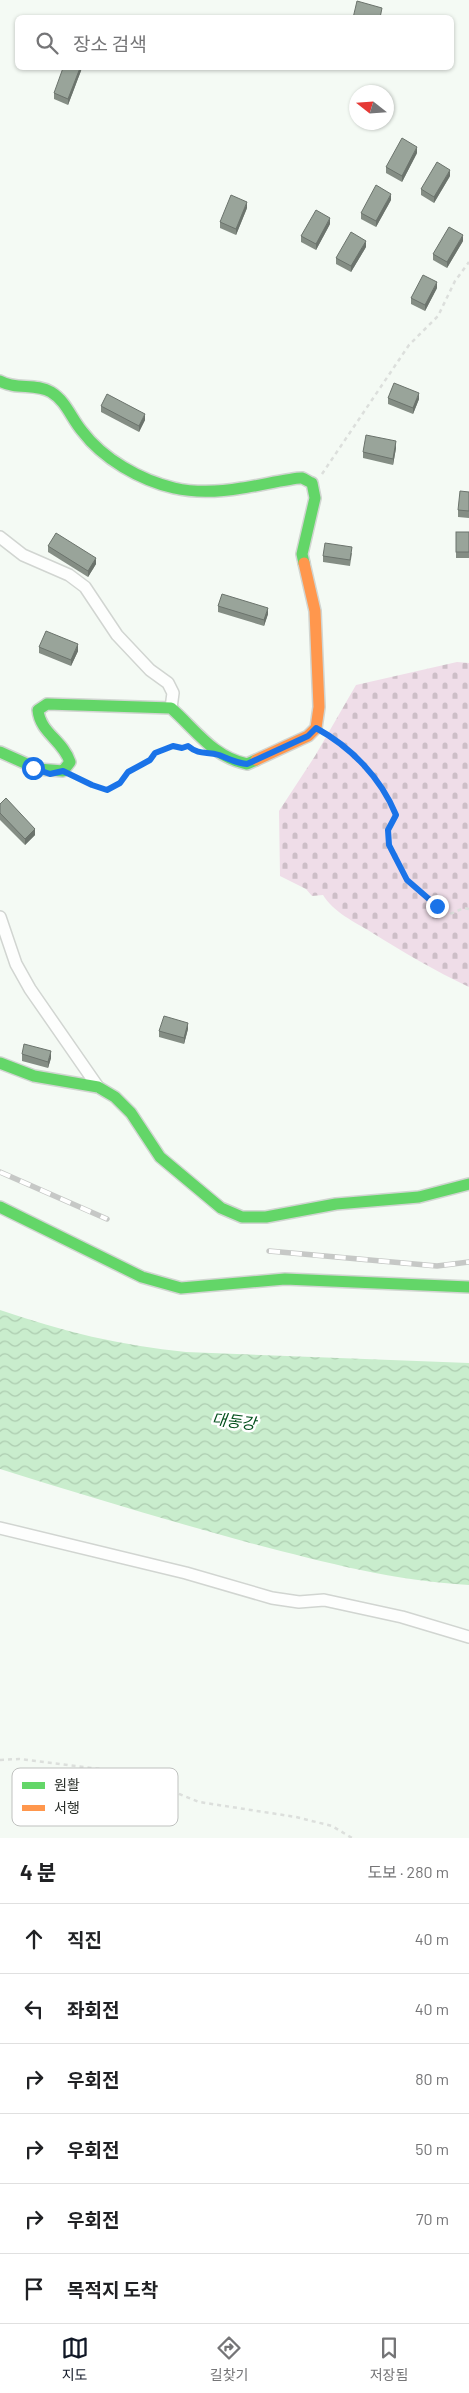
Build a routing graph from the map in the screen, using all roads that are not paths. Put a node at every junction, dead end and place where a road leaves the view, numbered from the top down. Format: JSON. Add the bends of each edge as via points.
{"nodes":[{"id":1,"x":0,"y":381,"type":"edge"},
{"id":2,"x":0,"y":537,"type":"edge"},
{"id":3,"x":171,"y":708,"type":"junction"},
{"id":4,"x":0,"y":752,"type":"edge"},
{"id":5,"x":0,"y":917,"type":"edge"},
{"id":6,"x":0,"y":1063,"type":"edge"},
{"id":7,"x":98,"y":1087,"type":"junction"},
{"id":8,"x":469,"y":1184,"type":"edge"},
{"id":9,"x":0,"y":1208,"type":"edge"},
{"id":10,"x":469,"y":1287,"type":"edge"},
{"id":11,"x":0,"y":1528,"type":"edge"},
{"id":12,"x":469,"y":1637,"type":"edge"}],
"edges":[{"from":1,"to":3,"type":"street","via":[[22,388],[50,391],[62,401],[92,441],[132,472],[156,483],[212,492],[301,478],[312,483],[315,498],[302,554],[315,611],[320,707],[316,728],[308,736],[262,758],[247,764],[236,763],[217,754]]},
{"from":2,"to":3,"type":"street","via":[[24,555],[69,575],[85,587],[117,635],[150,670],[168,683],[173,693]]},
{"from":3,"to":4,"type":"street","via":[[47,704],[38,710],[38,720],[68,751],[70,762],[63,771],[50,774]]},
{"from":5,"to":7,"type":"street","via":[[16,964],[30,989]]},
{"from":6,"to":7,"type":"street","via":[[34,1076]]},
{"from":7,"to":8,"type":"street","via":[[115,1096],[131,1113],[160,1157],[220,1208],[242,1217],[266,1218],[336,1204],[420,1197]]},
{"from":9,"to":10,"type":"street","via":[[142,1276],[181,1288],[285,1279]]},
{"from":11,"to":12,"type":"street","via":[[186,1573],[272,1598],[299,1602],[324,1600]]}]}
